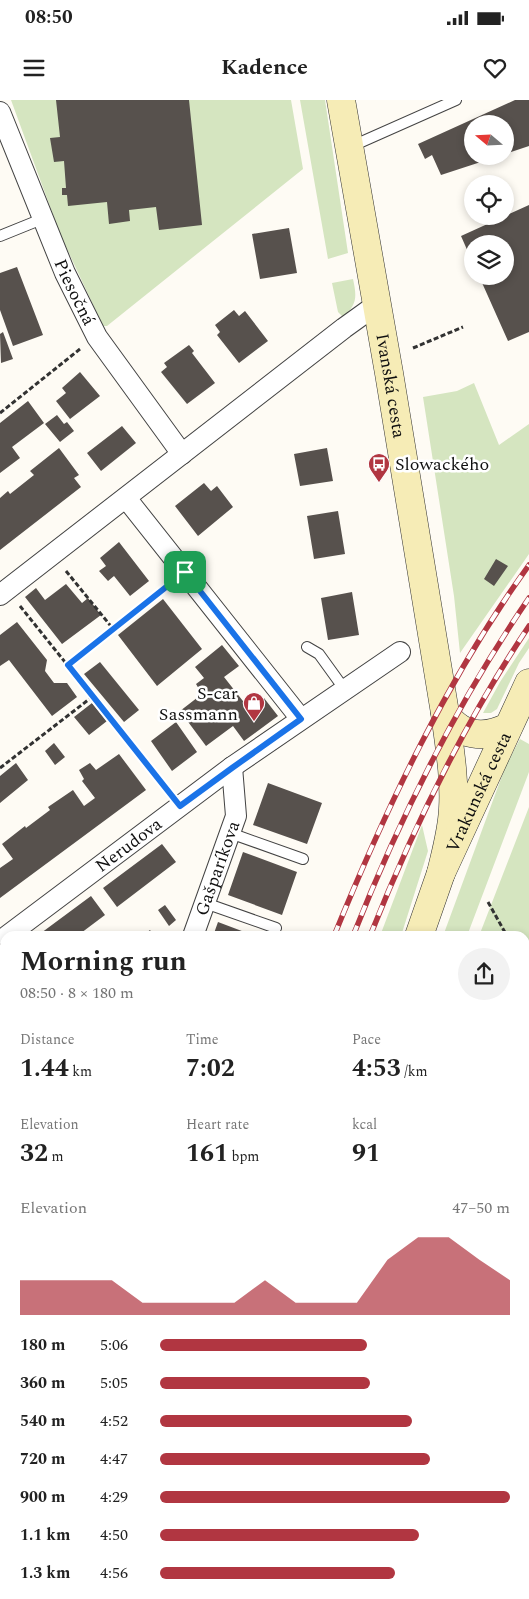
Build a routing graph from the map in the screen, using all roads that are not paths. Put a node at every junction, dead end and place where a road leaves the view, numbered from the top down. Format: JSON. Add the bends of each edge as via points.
{"nodes":[{"id":1,"x":341,"y":100,"type":"edge"},
{"id":2,"x":456,"y":100,"type":"edge"},
{"id":3,"x":0,"y":112,"type":"edge"},
{"id":4,"x":349,"y":148,"type":"junction"},
{"id":5,"x":42,"y":219,"type":"junction"},
{"id":6,"x":0,"y":236,"type":"edge"},
{"id":7,"x":376,"y":305,"type":"junction"},
{"id":8,"x":182,"y":454,"type":"junction"},
{"id":9,"x":126,"y":498,"type":"junction"},
{"id":10,"x":3,"y":593,"type":"edge"},
{"id":11,"x":307,"y":647,"type":"dead end"},
{"id":12,"x":400,"y":652,"type":"dead end"},
{"id":13,"x":529,"y":683,"type":"edge"},
{"id":14,"x":345,"y":690,"type":"junction"},
{"id":15,"x":445,"y":713,"type":"junction"},
{"id":16,"x":301,"y":719,"type":"junction"},
{"id":17,"x":508,"y":727,"type":"junction"},
{"id":18,"x":232,"y":768,"type":"junction"},
{"id":19,"x":230,"y":833,"type":"junction"},
{"id":20,"x":303,"y":859,"type":"dead end"},
{"id":21,"x":441,"y":873,"type":"junction"},
{"id":22,"x":205,"y":903,"type":"junction"},
{"id":23,"x":276,"y":928,"type":"dead end"},
{"id":24,"x":14,"y":931,"type":"edge"},
{"id":25,"x":195,"y":931,"type":"edge"},
{"id":26,"x":421,"y":931,"type":"edge"}],
"edges":[{"from":1,"to":4,"type":"street","name":"Ivanská cesta"},
{"from":2,"to":4,"type":"lane"},
{"from":3,"to":5,"type":"street","name":"Piesočná"},
{"from":4,"to":7,"type":"street","name":"Ivanská cesta"},
{"from":5,"to":6,"type":"lane"},
{"from":5,"to":8,"type":"street","name":"Piesočná","via":[[97,337]]},
{"from":7,"to":8,"type":"street"},
{"from":7,"to":15,"type":"street","name":"Ivanská cesta"},
{"from":8,"to":9,"type":"street"},
{"from":9,"to":10,"type":"street"},
{"from":9,"to":16,"type":"street"},
{"from":11,"to":14,"type":"lane","via":[[319,654]]},
{"from":12,"to":14,"type":"street","name":"Nerudova"},
{"from":13,"to":17,"type":"street","name":"Vrakunská cesta"},
{"from":14,"to":16,"type":"street","name":"Nerudova"},
{"from":15,"to":17,"type":"street","via":[[452,723],[475,734],[498,732]]},
{"from":15,"to":21,"type":"street","name":"Ivanská cesta","via":[[453,809]]},
{"from":16,"to":18,"type":"street","name":"Nerudova"},
{"from":17,"to":21,"type":"street","name":"Vrakunská cesta"},
{"from":18,"to":19,"type":"street","name":"Gašparíkova","via":[[236,816]]},
{"from":18,"to":24,"type":"street","name":"Nerudova"},
{"from":19,"to":20,"type":"lane"},
{"from":19,"to":22,"type":"street","name":"Gašparíkova"},
{"from":21,"to":26,"type":"street"},
{"from":22,"to":23,"type":"lane"},
{"from":22,"to":25,"type":"street","name":"Gašparíkova"}]}
